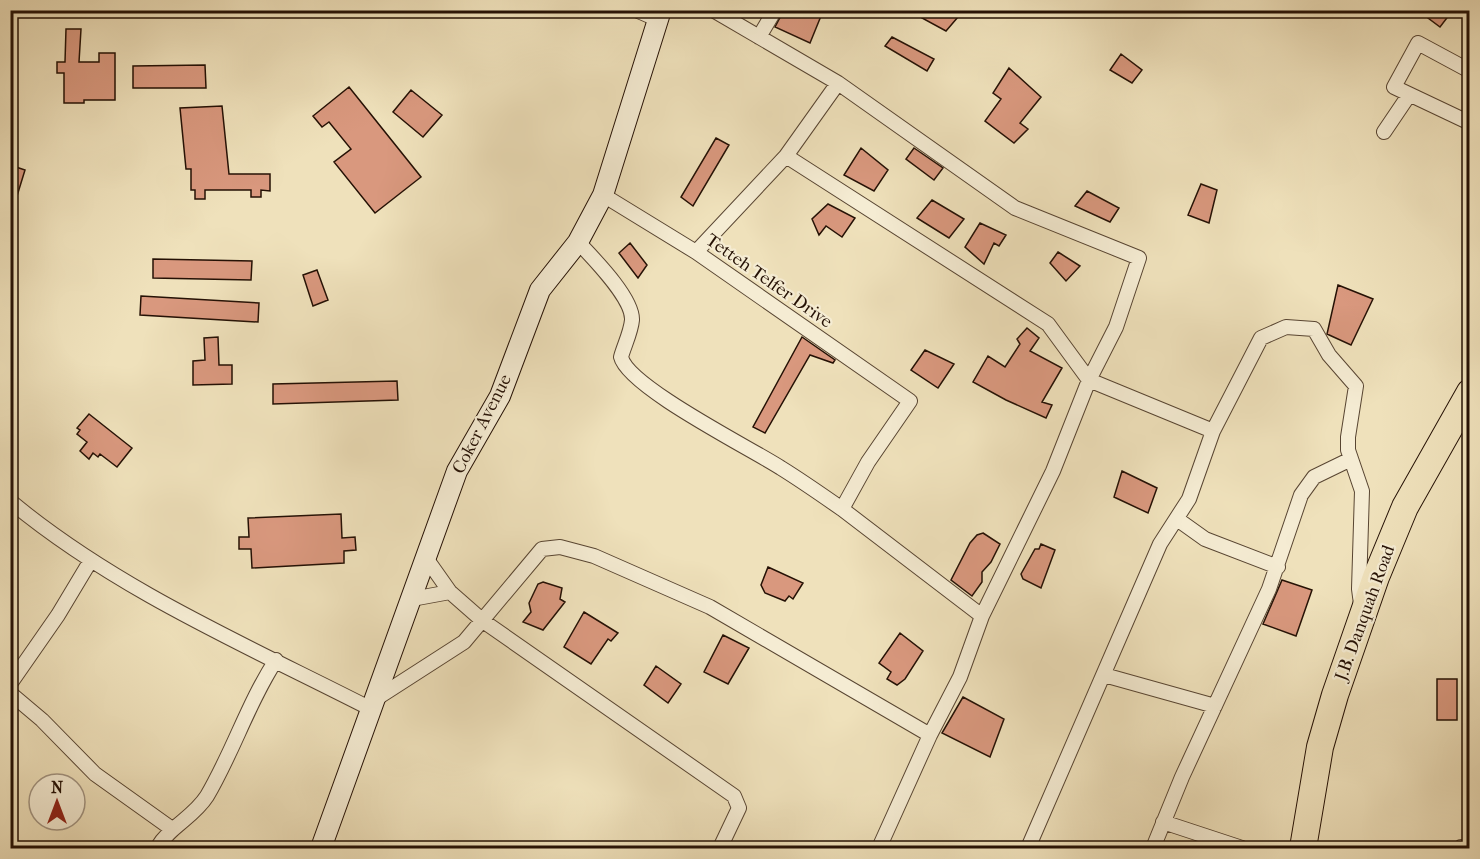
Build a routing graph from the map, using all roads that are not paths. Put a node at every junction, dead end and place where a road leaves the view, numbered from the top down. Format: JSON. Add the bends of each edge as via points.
{"nodes":[{"id":1,"x":636,"y":10,"type":"edge"},
{"id":2,"x":713,"y":10,"type":"edge"},
{"id":3,"x":775,"y":10,"type":"edge"},
{"id":4,"x":660,"y":15,"type":"edge"},
{"id":5,"x":759,"y":37,"type":"junction"},
{"id":6,"x":1470,"y":71,"type":"edge"},
{"id":7,"x":838,"y":83,"type":"junction"},
{"id":8,"x":1409,"y":95,"type":"junction"},
{"id":9,"x":1470,"y":123,"type":"edge"},
{"id":10,"x":1384,"y":132,"type":"dead end"},
{"id":11,"x":786,"y":156,"type":"junction"},
{"id":12,"x":603,"y":195,"type":"junction"},
{"id":13,"x":578,"y":242,"type":"junction"},
{"id":14,"x":696,"y":252,"type":"junction"},
{"id":15,"x":1089,"y":380,"type":"junction"},
{"id":16,"x":1470,"y":392,"type":"edge"},
{"id":17,"x":1213,"y":430,"type":"junction"},
{"id":18,"x":1351,"y":459,"type":"junction"},
{"id":19,"x":10,"y":501,"type":"edge"},
{"id":20,"x":842,"y":509,"type":"junction"},
{"id":21,"x":1177,"y":519,"type":"junction"},
{"id":22,"x":426,"y":558,"type":"junction"},
{"id":23,"x":91,"y":560,"type":"junction"},
{"id":24,"x":1278,"y":567,"type":"junction"},
{"id":25,"x":450,"y":592,"type":"junction"},
{"id":26,"x":412,"y":599,"type":"junction"},
{"id":27,"x":1364,"y":612,"type":"junction"},
{"id":28,"x":982,"y":615,"type":"junction"},
{"id":29,"x":483,"y":621,"type":"junction"},
{"id":30,"x":276,"y":660,"type":"junction"},
{"id":31,"x":1104,"y":675,"type":"junction"},
{"id":32,"x":10,"y":684,"type":"edge"},
{"id":33,"x":10,"y":693,"type":"edge"},
{"id":34,"x":375,"y":704,"type":"junction"},
{"id":35,"x":1215,"y":706,"type":"junction"},
{"id":36,"x":930,"y":735,"type":"junction"},
{"id":37,"x":1163,"y":822,"type":"junction"},
{"id":38,"x":172,"y":829,"type":"junction"},
{"id":39,"x":157,"y":849,"type":"edge"},
{"id":40,"x":321,"y":849,"type":"edge"},
{"id":41,"x":720,"y":849,"type":"edge"},
{"id":42,"x":879,"y":849,"type":"edge"},
{"id":43,"x":1028,"y":849,"type":"edge"},
{"id":44,"x":1152,"y":849,"type":"edge"},
{"id":45,"x":1242,"y":849,"type":"edge"},
{"id":46,"x":1303,"y":849,"type":"edge"}],
"edges":[{"from":1,"to":4,"type":"street"},
{"from":2,"to":5,"type":"street"},
{"from":3,"to":5,"type":"street"},
{"from":4,"to":12,"type":"street","name":"Coker Avenue"},
{"from":5,"to":7,"type":"street"},
{"from":6,"to":8,"type":"street","via":[[1418,43],[1394,87]]},
{"from":7,"to":11,"type":"street"},
{"from":7,"to":15,"type":"street","via":[[1015,208],[1139,258],[1116,327]]},
{"from":8,"to":9,"type":"street"},
{"from":8,"to":10,"type":"street"},
{"from":11,"to":14,"type":"street"},
{"from":11,"to":15,"type":"street","via":[[1048,324]]},
{"from":12,"to":13,"type":"street","name":"Coker Avenue"},
{"from":12,"to":14,"type":"street","name":"Tetteh Telfer Drive"},
{"from":13,"to":20,"type":"street","via":[[614,281],[631,314],[621,357],[628,371]]},
{"from":13,"to":22,"type":"street","name":"Coker Avenue","via":[[540,290],[500,396],[457,471]]},
{"from":14,"to":20,"type":"street","name":"Tetteh Telfer Drive","via":[[910,401],[868,462]]},
{"from":15,"to":17,"type":"street"},
{"from":15,"to":28,"type":"street","via":[[1053,471]]},
{"from":16,"to":27,"type":"highway","name":"J.B. Danquah Road","via":[[1405,507]]},
{"from":17,"to":18,"type":"street","via":[[1261,338],[1286,327],[1308,327],[1319,333],[1329,355],[1356,386],[1348,437]]},
{"from":17,"to":21,"type":"street","via":[[1194,489]]},
{"from":18,"to":24,"type":"street","via":[[1306,485]]},
{"from":18,"to":27,"type":"street","via":[[1362,491],[1359,589]]},
{"from":19,"to":23,"type":"street"},
{"from":20,"to":28,"type":"street"},
{"from":21,"to":24,"type":"street","via":[[1204,539]]},
{"from":21,"to":31,"type":"street","via":[[1160,544]]},
{"from":22,"to":25,"type":"street"},
{"from":22,"to":26,"type":"street","name":"Coker Avenue"},
{"from":23,"to":30,"type":"street"},
{"from":23,"to":32,"type":"street"},
{"from":24,"to":35,"type":"street"},
{"from":25,"to":26,"type":"street"},
{"from":25,"to":29,"type":"street"},
{"from":26,"to":34,"type":"street","name":"Coker Avenue"},
{"from":27,"to":46,"type":"highway","name":"J.B. Danquah Road","via":[[1320,747]]},
{"from":28,"to":36,"type":"street","via":[[960,677]]},
{"from":29,"to":34,"type":"street","via":[[452,652]]},
{"from":29,"to":36,"type":"street","via":[[542,549],[560,547],[594,556],[738,622]]},
{"from":29,"to":41,"type":"street","via":[[734,796],[739,808]]},
{"from":30,"to":34,"type":"street"},
{"from":30,"to":38,"type":"street","via":[[207,795],[193,816]]},
{"from":31,"to":35,"type":"street"},
{"from":31,"to":43,"type":"street"},
{"from":33,"to":38,"type":"street","via":[[95,774]]},
{"from":34,"to":40,"type":"street","name":"Coker Avenue"},
{"from":35,"to":37,"type":"street"},
{"from":36,"to":42,"type":"street"},
{"from":37,"to":44,"type":"street"},
{"from":37,"to":45,"type":"street"},
{"from":38,"to":39,"type":"street"}]}
